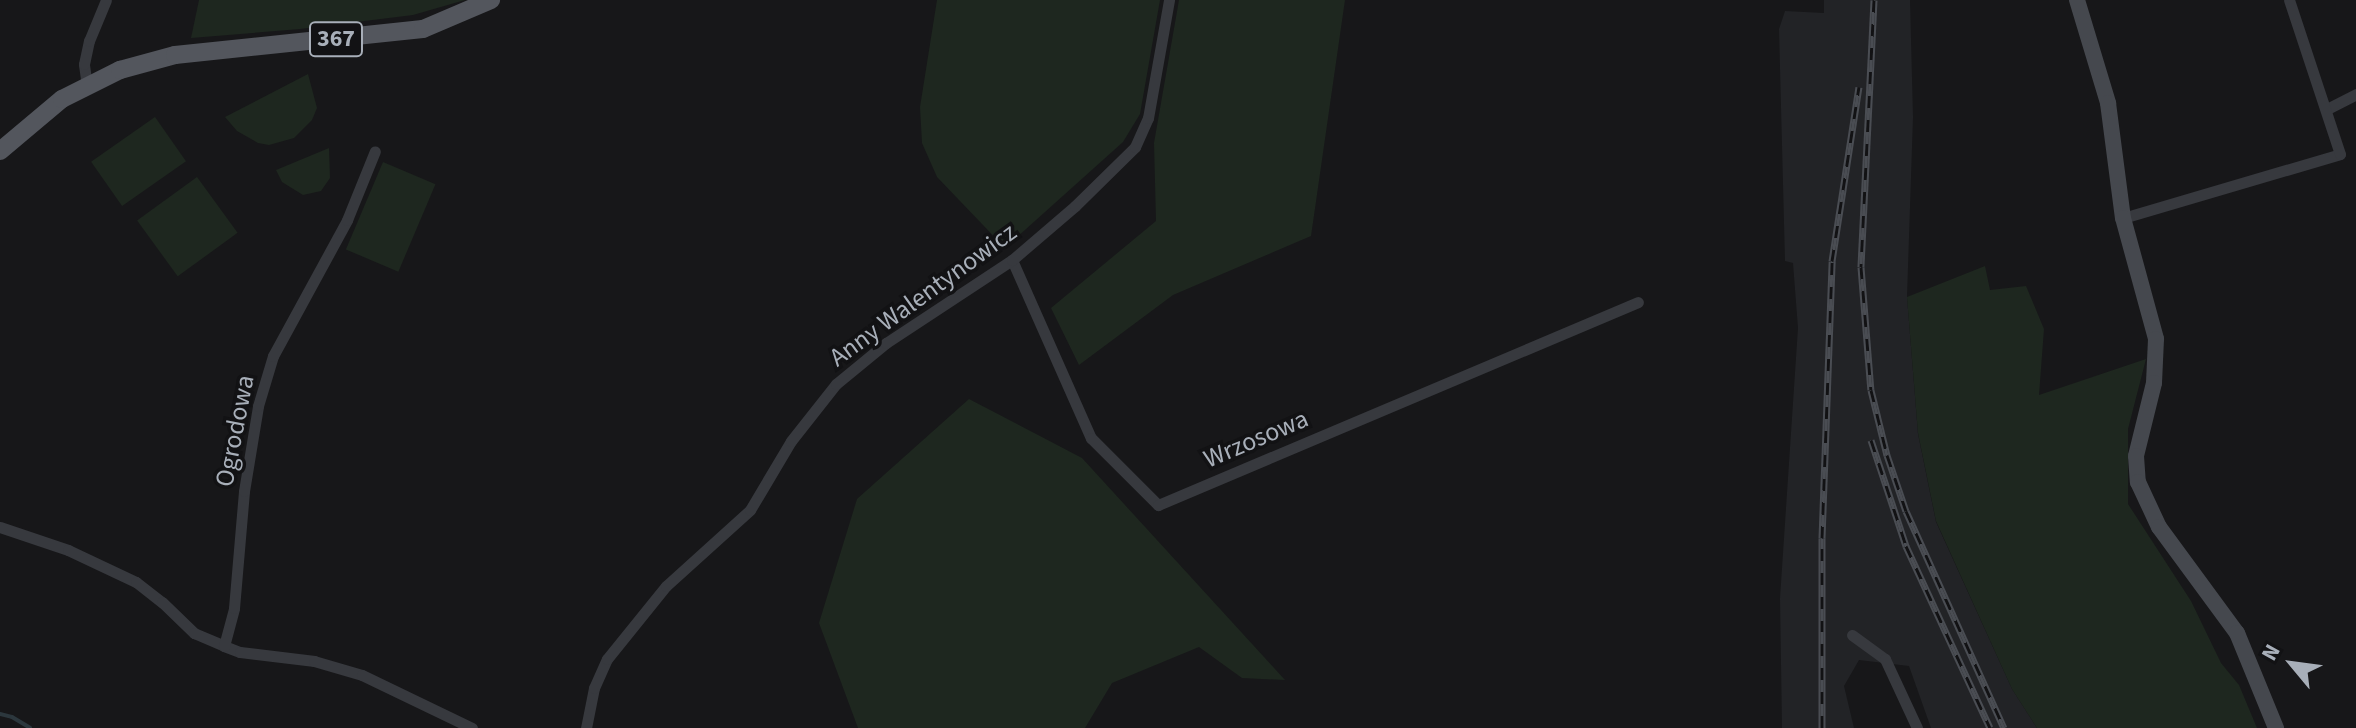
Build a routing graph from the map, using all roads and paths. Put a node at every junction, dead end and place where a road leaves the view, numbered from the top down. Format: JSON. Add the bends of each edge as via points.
{"nodes":[{"id":1,"x":106,"y":0,"type":"edge"},
{"id":2,"x":491,"y":0,"type":"edge"},
{"id":3,"x":1169,"y":0,"type":"edge"},
{"id":4,"x":2077,"y":0,"type":"edge"},
{"id":5,"x":2289,"y":0,"type":"edge"},
{"id":6,"x":87,"y":86,"type":"junction"},
{"id":7,"x":2356,"y":94,"type":"edge"},
{"id":8,"x":2327,"y":109,"type":"junction"},
{"id":9,"x":1,"y":148,"type":"edge"},
{"id":10,"x":375,"y":151,"type":"dead end"},
{"id":11,"x":2123,"y":218,"type":"junction"},
{"id":12,"x":1012,"y":260,"type":"junction"},
{"id":13,"x":1638,"y":302,"type":"dead end"},
{"id":14,"x":0,"y":527,"type":"edge"},
{"id":15,"x":1852,"y":635,"type":"dead end"},
{"id":16,"x":224,"y":646,"type":"junction"},
{"id":17,"x":472,"y":728,"type":"edge"},
{"id":18,"x":586,"y":728,"type":"edge"},
{"id":19,"x":1917,"y":728,"type":"edge"},
{"id":20,"x":2276,"y":728,"type":"edge"}],
"edges":[{"from":1,"to":6,"type":"street","via":[[89,41]]},
{"from":2,"to":6,"type":"main road","number":"367","via":[[423,29],[175,55],[120,70]]},
{"from":3,"to":12,"type":"street","name":"Anny Walentynowicz","via":[[1148,118],[1135,147]]},
{"from":4,"to":11,"type":"street","via":[[2108,103]]},
{"from":5,"to":8,"type":"street"},
{"from":6,"to":9,"type":"main road","number":"367","via":[[45,110]]},
{"from":7,"to":8,"type":"street"},
{"from":8,"to":11,"type":"street","via":[[2340,154]]},
{"from":10,"to":16,"type":"street","name":"Ogrodowa","via":[[347,220],[273,356],[258,406],[234,608]]},
{"from":11,"to":20,"type":"street","via":[[2156,339],[2154,383],[2136,456],[2138,482],[2159,527],[2237,633]]},
{"from":12,"to":13,"type":"street","name":"Wrzosowa","via":[[1091,438],[1158,505]]},
{"from":12,"to":18,"type":"street","name":"Anny Walentynowicz","via":[[886,343],[836,384],[791,441],[750,510],[666,586],[607,659]]},
{"from":14,"to":16,"type":"street","via":[[68,550],[136,582],[194,633]]},
{"from":15,"to":19,"type":"street","via":[[1885,659]]},
{"from":16,"to":17,"type":"street","via":[[362,675]]}]}
